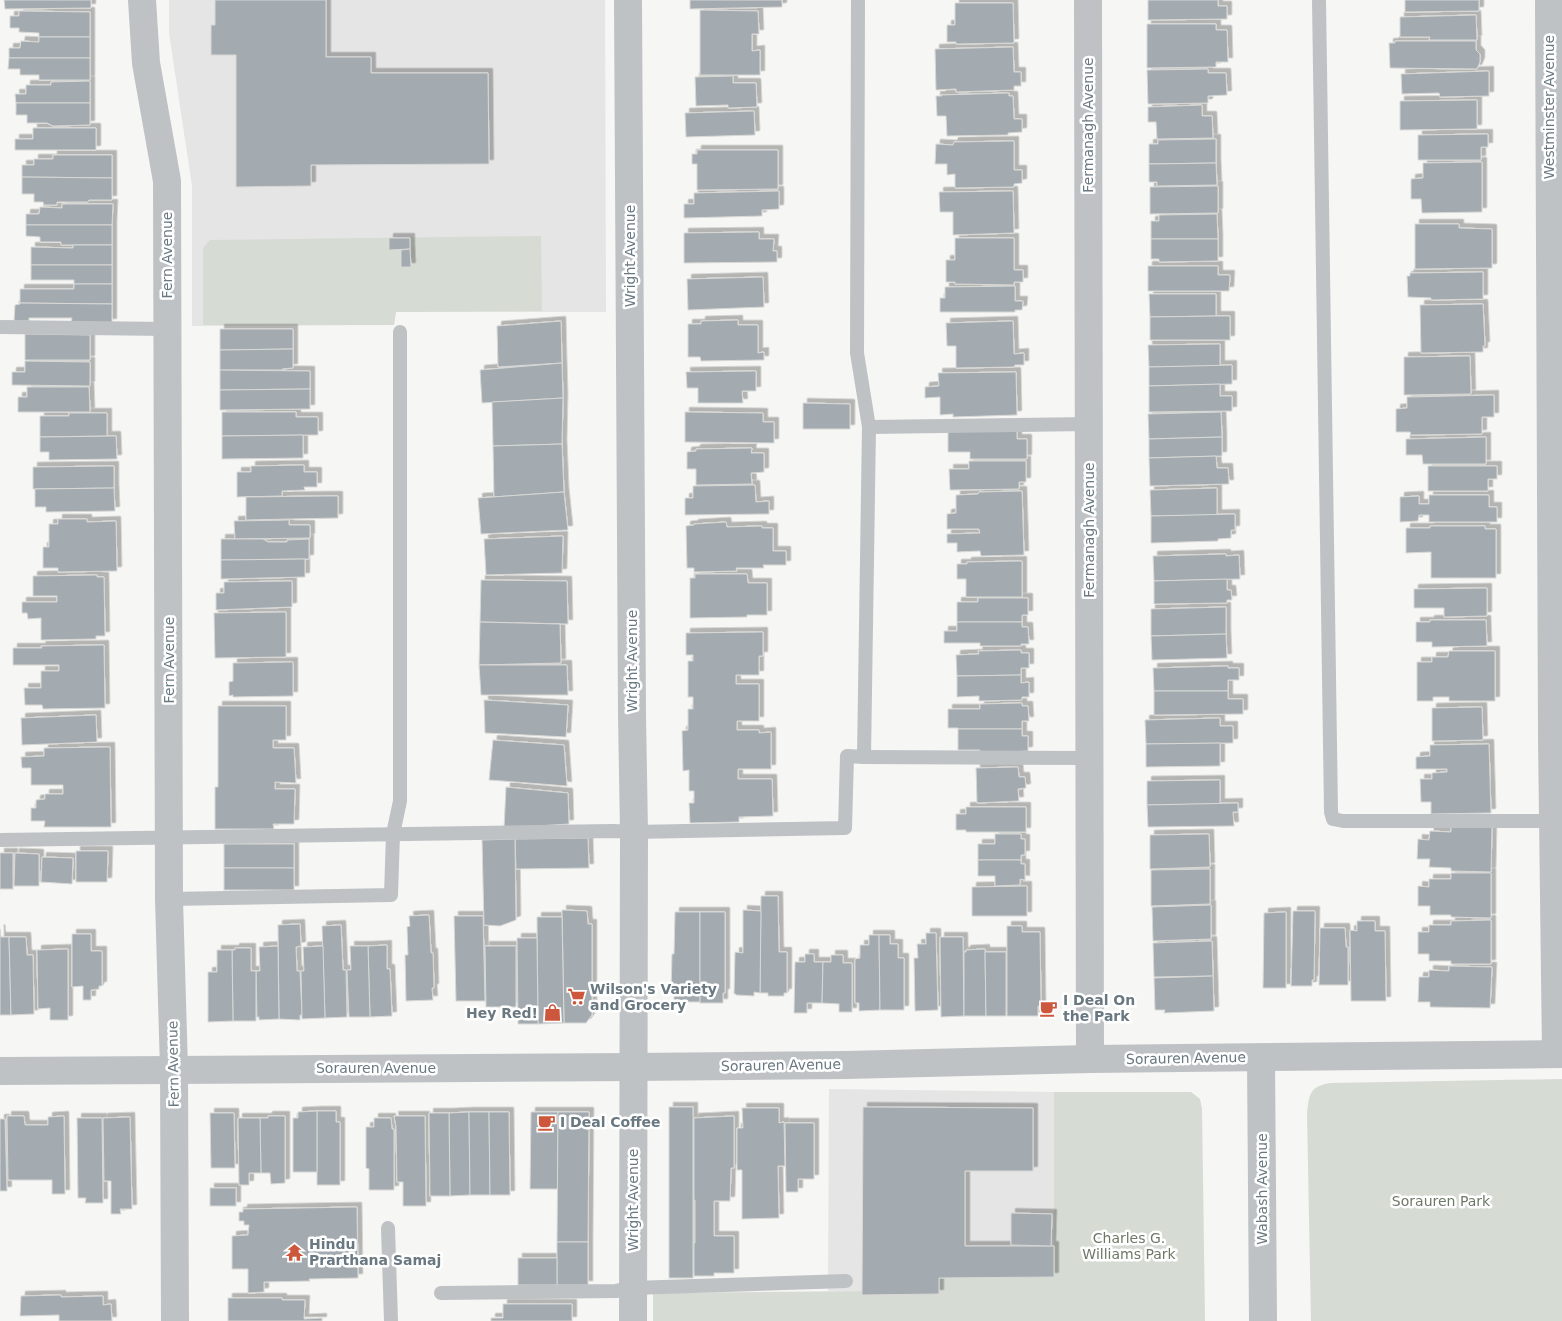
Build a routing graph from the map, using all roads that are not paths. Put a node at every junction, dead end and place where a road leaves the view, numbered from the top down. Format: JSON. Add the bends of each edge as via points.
{"nodes":[{"id":1,"x":142,"y":0,"type":"edge"},
{"id":2,"x":628,"y":0,"type":"edge"},
{"id":3,"x":858,"y":0,"type":"edge"},
{"id":4,"x":1088,"y":0,"type":"edge"},
{"id":5,"x":1319,"y":0,"type":"edge"},
{"id":6,"x":1549,"y":0,"type":"edge"},
{"id":7,"x":0,"y":328,"type":"edge"},
{"id":8,"x":168,"y":329,"type":"junction"},
{"id":9,"x":400,"y":332,"type":"dead end"},
{"id":10,"x":1089,"y":424,"type":"junction"},
{"id":11,"x":869,"y":426,"type":"junction"},
{"id":12,"x":864,"y":756,"type":"junction"},
{"id":13,"x":1089,"y":758,"type":"junction"},
{"id":14,"x":1553,"y":821,"type":"junction"},
{"id":15,"x":634,"y":832,"type":"junction"},
{"id":16,"x":393,"y":834,"type":"junction"},
{"id":17,"x":169,"y":838,"type":"junction"},
{"id":18,"x":0,"y":840,"type":"edge"},
{"id":19,"x":169,"y":898,"type":"junction"},
{"id":20,"x":1559,"y":1054,"type":"edge"},
{"id":21,"x":1261,"y":1058,"type":"junction"},
{"id":22,"x":1090,"y":1059,"type":"junction"},
{"id":23,"x":634,"y":1067,"type":"junction"},
{"id":24,"x":174,"y":1069,"type":"junction"},
{"id":25,"x":0,"y":1071,"type":"edge"},
{"id":26,"x":388,"y":1228,"type":"dead end"},
{"id":27,"x":846,"y":1282,"type":"dead end"},
{"id":28,"x":632,"y":1288,"type":"junction"},
{"id":29,"x":441,"y":1292,"type":"dead end"},
{"id":30,"x":175,"y":1321,"type":"edge"},
{"id":31,"x":391,"y":1321,"type":"edge"},
{"id":32,"x":633,"y":1321,"type":"edge"},
{"id":33,"x":1263,"y":1321,"type":"edge"}],
"edges":[{"from":1,"to":8,"type":"street","name":"Fern Avenue","via":[[146,63],[167,180]]},
{"from":2,"to":15,"type":"street","name":"Wright Avenue"},
{"from":3,"to":11,"type":"lane","via":[[857,353]]},
{"from":4,"to":10,"type":"street","name":"Fermanagh Avenue"},
{"from":5,"to":14,"type":"lane","via":[[1331,812],[1334,819],[1343,821]]},
{"from":6,"to":14,"type":"street","name":"Westminster Avenue"},
{"from":7,"to":8,"type":"lane"},
{"from":8,"to":17,"type":"street","name":"Fern Avenue"},
{"from":9,"to":16,"type":"lane","via":[[400,801]]},
{"from":10,"to":11,"type":"lane"},
{"from":10,"to":13,"type":"street","name":"Fermanagh Avenue"},
{"from":11,"to":12,"type":"lane"},
{"from":12,"to":13,"type":"lane"},
{"from":12,"to":15,"type":"lane","via":[[847,756],[845,828]]},
{"from":13,"to":22,"type":"street","name":"Fermanagh Avenue"},
{"from":14,"to":20,"type":"street","name":"Westminster Avenue"},
{"from":15,"to":16,"type":"lane"},
{"from":15,"to":23,"type":"street","name":"Wright Avenue"},
{"from":16,"to":17,"type":"lane"},
{"from":16,"to":19,"type":"lane","via":[[391,895]]},
{"from":17,"to":18,"type":"lane"},
{"from":17,"to":19,"type":"street","name":"Fern Avenue"},
{"from":19,"to":24,"type":"street","name":"Fern Avenue"},
{"from":20,"to":21,"type":"street","name":"Sorauren Avenue"},
{"from":21,"to":22,"type":"street","name":"Sorauren Avenue"},
{"from":21,"to":33,"type":"street","name":"Wabash Avenue"},
{"from":22,"to":23,"type":"street","name":"Sorauren Avenue"},
{"from":23,"to":24,"type":"street","name":"Sorauren Avenue"},
{"from":23,"to":28,"type":"street","name":"Wright Avenue"},
{"from":24,"to":25,"type":"street","name":"Sorauren Avenue"},
{"from":24,"to":30,"type":"street","name":"Fern Avenue"},
{"from":26,"to":31,"type":"lane"},
{"from":27,"to":28,"type":"lane"},
{"from":28,"to":29,"type":"lane","via":[[616,1291]]},
{"from":28,"to":32,"type":"street","name":"Wright Avenue"}]}
